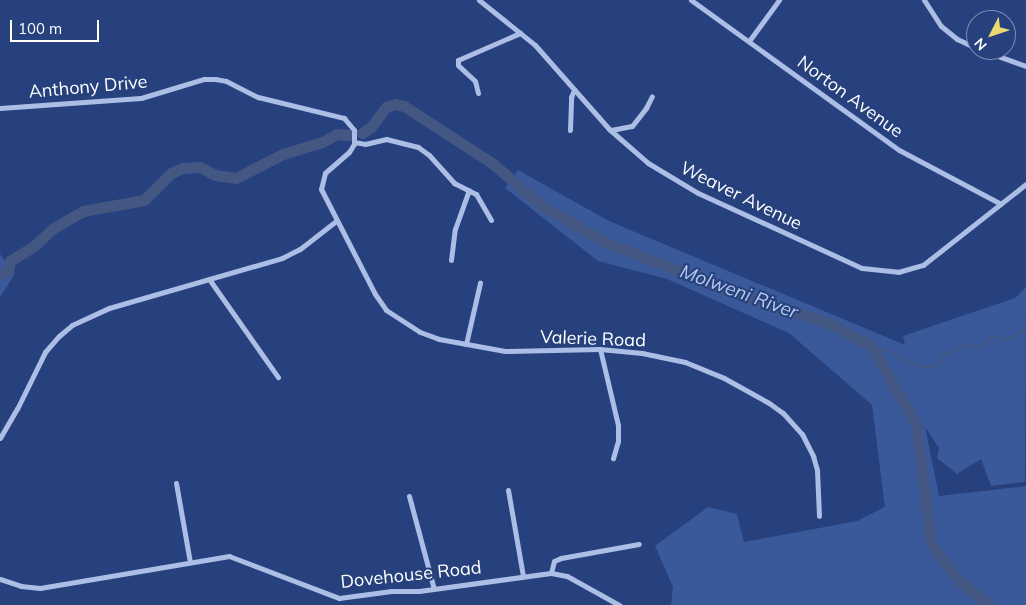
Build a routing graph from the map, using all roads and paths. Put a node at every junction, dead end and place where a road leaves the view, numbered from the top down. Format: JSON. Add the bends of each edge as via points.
{"nodes":[{"id":1,"x":479,"y":0,"type":"edge"},
{"id":2,"x":692,"y":0,"type":"edge"},
{"id":3,"x":779,"y":0,"type":"edge"},
{"id":4,"x":924,"y":0,"type":"edge"},
{"id":5,"x":520,"y":33,"type":"junction"},
{"id":6,"x":749,"y":41,"type":"junction"},
{"id":7,"x":966,"y":43,"type":"edge"},
{"id":8,"x":1009,"y":60,"type":"edge"},
{"id":9,"x":1026,"y":66,"type":"edge"},
{"id":10,"x":574,"y":90,"type":"junction"},
{"id":11,"x":478,"y":94,"type":"dead end"},
{"id":12,"x":652,"y":96,"type":"dead end"},
{"id":13,"x":0,"y":108,"type":"edge"},
{"id":14,"x":570,"y":130,"type":"dead end"},
{"id":15,"x":610,"y":130,"type":"junction"},
{"id":16,"x":354,"y":142,"type":"junction"},
{"id":17,"x":1026,"y":184,"type":"edge"},
{"id":18,"x":469,"y":190,"type":"junction"},
{"id":19,"x":1001,"y":204,"type":"junction"},
{"id":20,"x":491,"y":220,"type":"dead end"},
{"id":21,"x":336,"y":221,"type":"junction"},
{"id":22,"x":451,"y":260,"type":"dead end"},
{"id":23,"x":209,"y":279,"type":"junction"},
{"id":24,"x":480,"y":283,"type":"dead end"},
{"id":25,"x":466,"y":344,"type":"junction"},
{"id":26,"x":600,"y":349,"type":"junction"},
{"id":27,"x":278,"y":377,"type":"dead end"},
{"id":28,"x":0,"y":438,"type":"edge"},
{"id":29,"x":613,"y":458,"type":"dead end"},
{"id":30,"x":176,"y":483,"type":"dead end"},
{"id":31,"x":508,"y":490,"type":"dead end"},
{"id":32,"x":409,"y":496,"type":"dead end"},
{"id":33,"x":819,"y":516,"type":"dead end"},
{"id":34,"x":639,"y":544,"type":"dead end"},
{"id":35,"x":190,"y":562,"type":"junction"},
{"id":36,"x":551,"y":573,"type":"junction"},
{"id":37,"x":524,"y":576,"type":"junction"},
{"id":38,"x":0,"y":579,"type":"edge"},
{"id":39,"x":434,"y":589,"type":"junction"},
{"id":40,"x":619,"y":605,"type":"edge"}],
"edges":[{"from":1,"to":5,"type":"street","name":"Weaver Avenue"},
{"from":2,"to":6,"type":"street","name":"Norton Avenue"},
{"from":3,"to":6,"type":"street"},
{"from":4,"to":7,"type":"street","via":[[941,26]]},
{"from":5,"to":10,"type":"street","name":"Weaver Avenue"},
{"from":5,"to":11,"type":"street","via":[[458,60],[458,66],[475,81]]},
{"from":6,"to":19,"type":"street","name":"Norton Avenue","via":[[904,153]]},
{"from":8,"to":9,"type":"street"},
{"from":10,"to":14,"type":"street"},
{"from":10,"to":15,"type":"street","name":"Weaver Avenue"},
{"from":12,"to":15,"type":"street","via":[[632,126]]},
{"from":13,"to":16,"type":"street","name":"Anthony Drive","via":[[141,98],[204,79],[214,79],[226,81],[258,97],[340,116],[352,126]]},
{"from":15,"to":19,"type":"street","name":"Weaver Avenue","via":[[648,163],[698,193],[874,271],[898,272],[930,262]]},
{"from":16,"to":18,"type":"street","via":[[366,144],[386,139],[418,147],[454,183]]},
{"from":16,"to":21,"type":"street","via":[[349,152],[329,167],[321,181],[322,195]]},
{"from":17,"to":19,"type":"street","name":"Weaver Avenue"},
{"from":18,"to":20,"type":"street","via":[[478,196]]},
{"from":18,"to":22,"type":"street","via":[[454,235]]},
{"from":21,"to":23,"type":"street","via":[[291,254]]},
{"from":21,"to":25,"type":"street","name":"Valerie Road","via":[[384,308],[424,334]]},
{"from":23,"to":27,"type":"street"},
{"from":23,"to":28,"type":"street","via":[[109,308],[69,328],[45,352]]},
{"from":24,"to":25,"type":"street"},
{"from":25,"to":26,"type":"street","name":"Valerie Road","via":[[505,351]]},
{"from":26,"to":29,"type":"street","via":[[618,426]]},
{"from":26,"to":33,"type":"street","name":"Valerie Road","via":[[649,354],[695,366],[738,385],[783,413],[802,434],[813,456],[819,478]]},
{"from":30,"to":35,"type":"street"},
{"from":31,"to":37,"type":"street"},
{"from":32,"to":39,"type":"street"},
{"from":34,"to":36,"type":"street","via":[[558,558]]},
{"from":35,"to":38,"type":"street","name":"Dovehouse Road","via":[[40,588]]},
{"from":35,"to":39,"type":"street","name":"Dovehouse Road","via":[[232,556],[339,598],[386,591]]},
{"from":36,"to":37,"type":"street","name":"Dovehouse Road"},
{"from":36,"to":40,"type":"street","name":"Dovehouse Road","via":[[567,576]]},
{"from":37,"to":39,"type":"street","name":"Dovehouse Road"}]}
